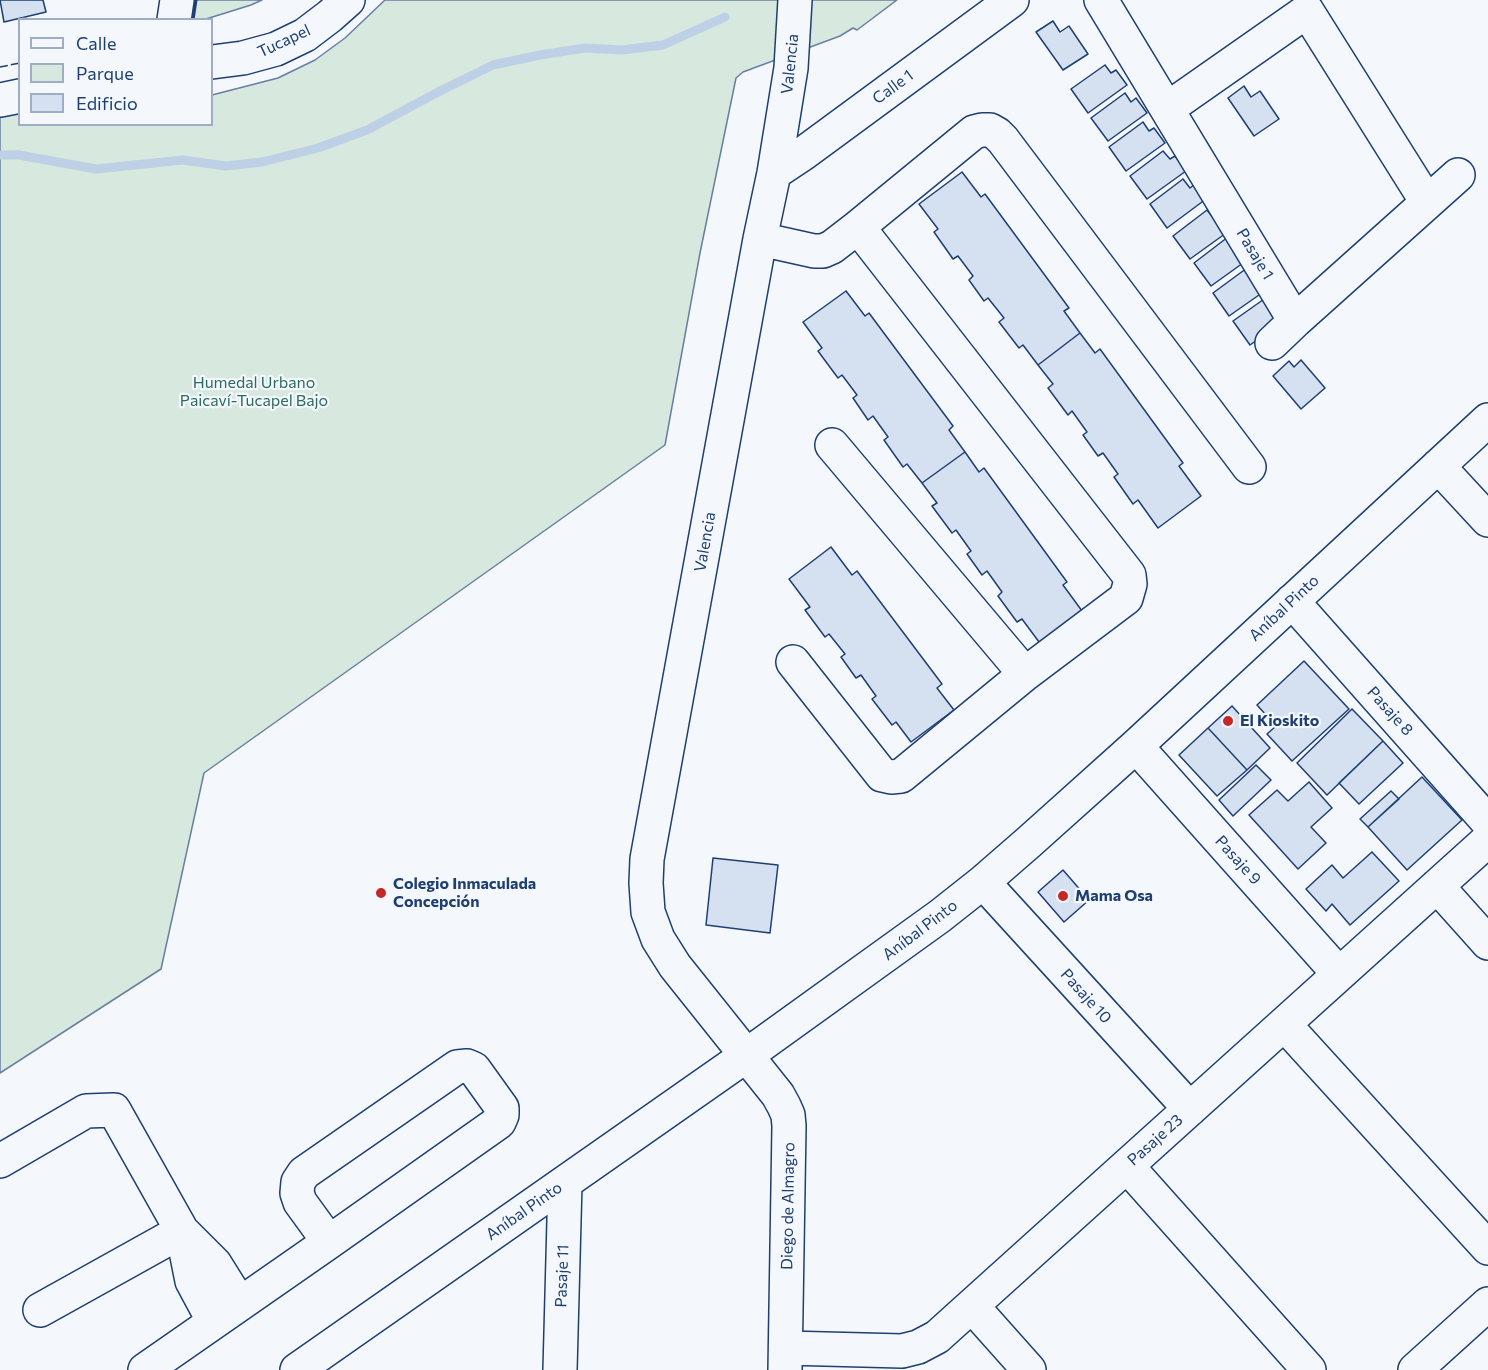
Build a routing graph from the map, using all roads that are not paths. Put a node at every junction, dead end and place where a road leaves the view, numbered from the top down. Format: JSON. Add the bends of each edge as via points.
{"nodes":[{"id":1,"x":177,"y":0,"type":"edge"},
{"id":2,"x":348,"y":0,"type":"edge"},
{"id":3,"x":795,"y":0,"type":"edge"},
{"id":4,"x":1012,"y":0,"type":"edge"},
{"id":5,"x":1101,"y":0,"type":"edge"},
{"id":6,"x":1314,"y":5,"type":"edge"},
{"id":7,"x":174,"y":18,"type":"edge"},
{"id":8,"x":213,"y":62,"type":"edge"},
{"id":9,"x":18,"y":96,"type":"edge"},
{"id":10,"x":0,"y":100,"type":"edge"},
{"id":11,"x":1167,"y":109,"type":"junction"},
{"id":12,"x":774,"y":173,"type":"junction"},
{"id":13,"x":1458,"y":175,"type":"dead end"},
{"id":14,"x":1427,"y":202,"type":"junction"},
{"id":15,"x":858,"y":227,"type":"junction"},
{"id":16,"x":760,"y":239,"type":"junction"},
{"id":17,"x":1488,"y":420,"type":"edge"},
{"id":18,"x":832,"y":445,"type":"dead end"},
{"id":19,"x":1438,"y":466,"type":"junction"},
{"id":20,"x":1250,"y":467,"type":"dead end"},
{"id":21,"x":1488,"y":520,"type":"edge"},
{"id":22,"x":1292,"y":601,"type":"junction"},
{"id":23,"x":793,"y":662,"type":"dead end"},
{"id":24,"x":1024,"y":674,"type":"junction"},
{"id":25,"x":1136,"y":746,"type":"junction"},
{"id":26,"x":1488,"y":822,"type":"edge"},
{"id":27,"x":1488,"y":840,"type":"edge"},
{"id":28,"x":983,"y":882,"type":"junction"},
{"id":29,"x":1437,"y":886,"type":"junction"},
{"id":30,"x":1488,"y":943,"type":"edge"},
{"id":31,"x":1339,"y":974,"type":"junction"},
{"id":32,"x":1284,"y":1024,"type":"junction"},
{"id":33,"x":747,"y":1056,"type":"junction"},
{"id":34,"x":1190,"y":1109,"type":"junction"},
{"id":35,"x":0,"y":1161,"type":"edge"},
{"id":36,"x":1127,"y":1166,"type":"junction"},
{"id":37,"x":565,"y":1183,"type":"junction"},
{"id":38,"x":182,"y":1231,"type":"junction"},
{"id":39,"x":329,"y":1242,"type":"junction"},
{"id":40,"x":1488,"y":1248,"type":"edge"},
{"id":41,"x":1488,"y":1304,"type":"edge"},
{"id":42,"x":972,"y":1306,"type":"junction"},
{"id":43,"x":40,"y":1310,"type":"dead end"},
{"id":44,"x":227,"y":1313,"type":"junction"},
{"id":45,"x":346,"y":1336,"type":"junction"},
{"id":46,"x":785,"y":1359,"type":"edge"},
{"id":47,"x":145,"y":1370,"type":"edge"},
{"id":48,"x":297,"y":1370,"type":"edge"},
{"id":49,"x":345,"y":1370,"type":"edge"},
{"id":50,"x":560,"y":1370,"type":"edge"},
{"id":51,"x":1029,"y":1370,"type":"edge"},
{"id":52,"x":1309,"y":1370,"type":"edge"},
{"id":53,"x":1415,"y":1370,"type":"edge"}],
"edges":[{"from":1,"to":7,"type":"street"},
{"from":2,"to":8,"type":"street","name":"Tucapel","via":[[305,34],[276,49]]},
{"from":3,"to":12,"type":"street","name":"Valencia","via":[[791,68]]},
{"from":4,"to":12,"type":"street","name":"Calle 1"},
{"from":5,"to":11,"type":"street","name":"Pasaje 1"},
{"from":6,"to":11,"type":"street"},
{"from":6,"to":14,"type":"street"},
{"from":9,"to":10,"type":"street"},
{"from":11,"to":14,"type":"street","name":"Pasaje 1","via":[[1284,332]]},
{"from":12,"to":16,"type":"street","name":"Valencia"},
{"from":13,"to":14,"type":"street","name":"Pasaje 1"},
{"from":15,"to":16,"type":"street","via":[[823,251]]},
{"from":15,"to":20,"type":"street","via":[[974,132],[990,130],[997,134]]},
{"from":15,"to":24,"type":"street","via":[[1129,575],[1126,598]]},
{"from":16,"to":33,"type":"street","name":"Valencia","via":[[647,859],[646,883],[648,912],[658,939]]},
{"from":17,"to":19,"type":"street","name":"Aníbal Pinto"},
{"from":18,"to":24,"type":"street"},
{"from":19,"to":21,"type":"street"},
{"from":19,"to":22,"type":"street","name":"Aníbal Pinto"},
{"from":22,"to":25,"type":"street","name":"Aníbal Pinto"},
{"from":22,"to":26,"type":"street","name":"Pasaje 8"},
{"from":23,"to":24,"type":"street","via":[[882,775],[891,777],[901,776]]},
{"from":25,"to":28,"type":"street","name":"Aníbal Pinto"},
{"from":25,"to":31,"type":"street","name":"Pasaje 9"},
{"from":27,"to":29,"type":"street","name":"Pasaje 23"},
{"from":28,"to":33,"type":"street","name":"Aníbal Pinto"},
{"from":28,"to":34,"type":"street","name":"Pasaje 10"},
{"from":29,"to":30,"type":"street"},
{"from":29,"to":31,"type":"street","name":"Pasaje 23"},
{"from":31,"to":32,"type":"street","name":"Pasaje 23"},
{"from":32,"to":34,"type":"street","name":"Pasaje 23"},
{"from":32,"to":40,"type":"street"},
{"from":33,"to":37,"type":"street","name":"Aníbal Pinto"},
{"from":33,"to":46,"type":"street","name":"Diego de Almagro","via":[[778,1095],[788,1116]]},
{"from":34,"to":36,"type":"street","name":"Pasaje 23"},
{"from":35,"to":38,"type":"street","via":[[86,1111],[114,1110]]},
{"from":36,"to":42,"type":"street","name":"Pasaje 23"},
{"from":36,"to":52,"type":"street"},
{"from":37,"to":45,"type":"street","name":"Aníbal Pinto"},
{"from":37,"to":50,"type":"street","name":"Pasaje 11"},
{"from":38,"to":43,"type":"street"},
{"from":38,"to":44,"type":"street","via":[[215,1264]]},
{"from":39,"to":39,"type":"street","via":[[499,1122],[501,1108],[474,1069],[457,1067],[304,1173],[298,1182],[300,1202]]},
{"from":39,"to":44,"type":"street"},
{"from":41,"to":53,"type":"street"},
{"from":42,"to":46,"type":"street","name":"Pasaje 23","via":[[937,1337],[918,1347]]},
{"from":42,"to":51,"type":"street"},
{"from":44,"to":47,"type":"street"},
{"from":45,"to":48,"type":"street","name":"Aníbal Pinto"},
{"from":45,"to":49,"type":"street"}]}
